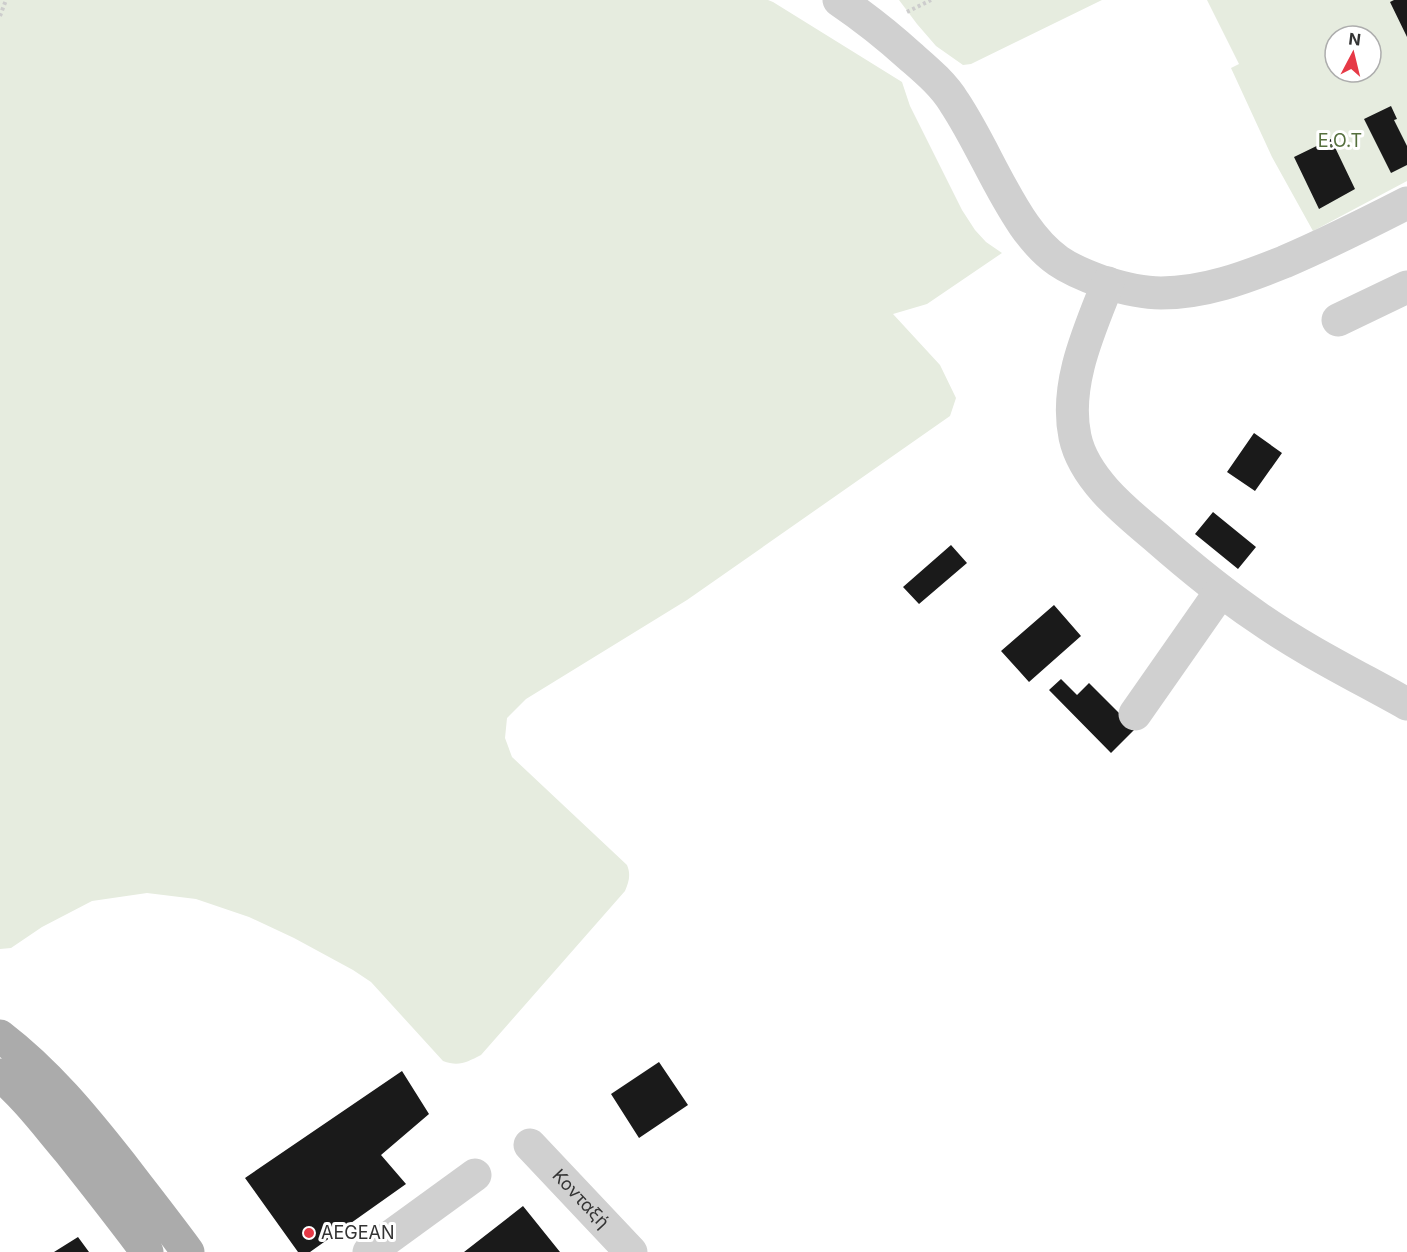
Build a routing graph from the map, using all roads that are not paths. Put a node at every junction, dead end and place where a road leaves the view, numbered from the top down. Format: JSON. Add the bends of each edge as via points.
{"nodes":[{"id":1,"x":839,"y":0,"type":"edge"},
{"id":2,"x":1407,"y":203,"type":"edge"},
{"id":3,"x":1108,"y":283,"type":"junction"},
{"id":4,"x":1407,"y":287,"type":"edge"},
{"id":5,"x":1338,"y":320,"type":"dead end"},
{"id":6,"x":1221,"y":591,"type":"junction"},
{"id":7,"x":1407,"y":704,"type":"edge"},
{"id":8,"x":1135,"y":714,"type":"dead end"},
{"id":9,"x":0,"y":1036,"type":"edge"},
{"id":10,"x":0,"y":1075,"type":"edge"},
{"id":11,"x":530,"y":1145,"type":"dead end"},
{"id":12,"x":475,"y":1175,"type":"dead end"},
{"id":13,"x":147,"y":1252,"type":"edge"},
{"id":14,"x":188,"y":1252,"type":"edge"},
{"id":15,"x":369,"y":1252,"type":"edge"},
{"id":16,"x":631,"y":1252,"type":"edge"}],
"edges":[{"from":1,"to":3,"type":"street","via":[[903,49],[954,101],[1005,195],[1040,246],[1069,268]]},
{"from":2,"to":3,"type":"street","via":[[1308,252],[1231,282],[1162,293]]},
{"from":3,"to":6,"type":"street","via":[[1084,348],[1075,386],[1073,414],[1078,447],[1089,469],[1120,506]]},
{"from":4,"to":5,"type":"street"},
{"from":6,"to":7,"type":"street","via":[[1304,646]]},
{"from":6,"to":8,"type":"street"},
{"from":9,"to":14,"type":"main road","via":[[36,1065],[72,1104]]},
{"from":10,"to":13,"type":"main road","via":[[39,1115]]},
{"from":11,"to":16,"type":"street","name":"Κονταξή"},
{"from":12,"to":15,"type":"street"}]}
